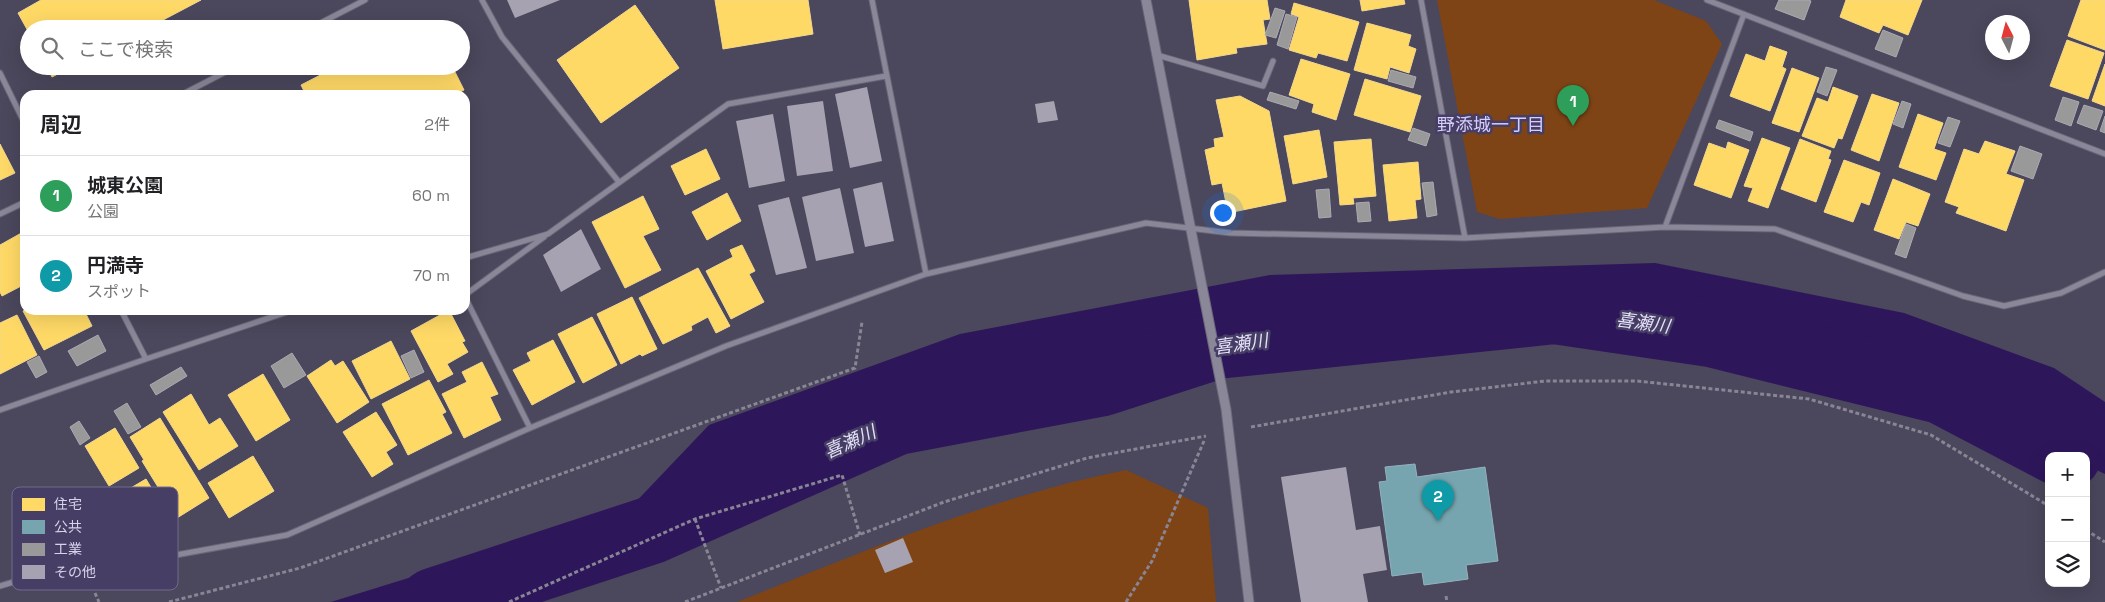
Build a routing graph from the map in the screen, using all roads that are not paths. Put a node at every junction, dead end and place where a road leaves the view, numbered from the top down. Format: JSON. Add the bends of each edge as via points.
{"nodes":[{"id":1,"x":365,"y":0,"type":"edge"},
{"id":2,"x":482,"y":0,"type":"edge"},
{"id":3,"x":872,"y":0,"type":"edge"},
{"id":4,"x":1146,"y":0,"type":"edge"},
{"id":5,"x":1421,"y":0,"type":"edge"},
{"id":6,"x":1707,"y":0,"type":"edge"},
{"id":7,"x":1744,"y":14,"type":"junction"},
{"id":8,"x":326,"y":20,"type":"edge"},
{"id":9,"x":1157,"y":55,"type":"junction"},
{"id":10,"x":1273,"y":61,"type":"dead end"},
{"id":11,"x":0,"y":73,"type":"edge"},
{"id":12,"x":220,"y":75,"type":"edge"},
{"id":13,"x":886,"y":76,"type":"junction"},
{"id":14,"x":191,"y":90,"type":"edge"},
{"id":15,"x":20,"y":114,"type":"edge"},
{"id":16,"x":2105,"y":154,"type":"edge"},
{"id":17,"x":619,"y":182,"type":"junction"},
{"id":18,"x":20,"y":204,"type":"edge"},
{"id":19,"x":0,"y":214,"type":"edge"},
{"id":20,"x":1665,"y":227,"type":"junction"},
{"id":21,"x":1191,"y":229,"type":"junction"},
{"id":22,"x":548,"y":234,"type":"junction"},
{"id":23,"x":1465,"y":238,"type":"junction"},
{"id":24,"x":470,"y":257,"type":"edge"},
{"id":25,"x":2105,"y":272,"type":"edge"},
{"id":26,"x":926,"y":274,"type":"junction"},
{"id":27,"x":470,"y":292,"type":"edge"},
{"id":28,"x":470,"y":306,"type":"edge"},
{"id":29,"x":124,"y":315,"type":"edge"},
{"id":30,"x":278,"y":315,"type":"edge"},
{"id":31,"x":146,"y":358,"type":"junction"},
{"id":32,"x":0,"y":410,"type":"edge"},
{"id":33,"x":530,"y":428,"type":"junction"},
{"id":34,"x":178,"y":555,"type":"edge"},
{"id":35,"x":12,"y":582,"type":"edge"},
{"id":36,"x":0,"y":586,"type":"edge"},
{"id":37,"x":1249,"y":602,"type":"edge"}],
"edges":[{"from":1,"to":8,"type":"street"},
{"from":2,"to":17,"type":"street","via":[[502,37]]},
{"from":3,"to":13,"type":"street"},
{"from":4,"to":9,"type":"street"},
{"from":5,"to":23,"type":"street"},
{"from":6,"to":7,"type":"street"},
{"from":7,"to":16,"type":"street"},
{"from":7,"to":20,"type":"street"},
{"from":9,"to":10,"type":"street","via":[[1263,86]]},
{"from":9,"to":21,"type":"street"},
{"from":11,"to":15,"type":"street"},
{"from":12,"to":14,"type":"street"},
{"from":13,"to":17,"type":"street","via":[[728,104]]},
{"from":13,"to":26,"type":"street"},
{"from":17,"to":22,"type":"street"},
{"from":18,"to":19,"type":"street"},
{"from":20,"to":23,"type":"street"},
{"from":20,"to":25,"type":"street","via":[[1774,228],[1963,296],[2004,306],[2061,293]]},
{"from":21,"to":23,"type":"street","via":[[1231,233]]},
{"from":21,"to":26,"type":"street","via":[[1146,223]]},
{"from":21,"to":37,"type":"street","via":[[1226,409]]},
{"from":22,"to":24,"type":"street"},
{"from":22,"to":27,"type":"street"},
{"from":26,"to":33,"type":"street","via":[[726,346]]},
{"from":28,"to":33,"type":"street"},
{"from":29,"to":31,"type":"street"},
{"from":30,"to":31,"type":"street"},
{"from":31,"to":32,"type":"street"},
{"from":33,"to":34,"type":"street","via":[[287,535]]},
{"from":35,"to":36,"type":"street"}]}
